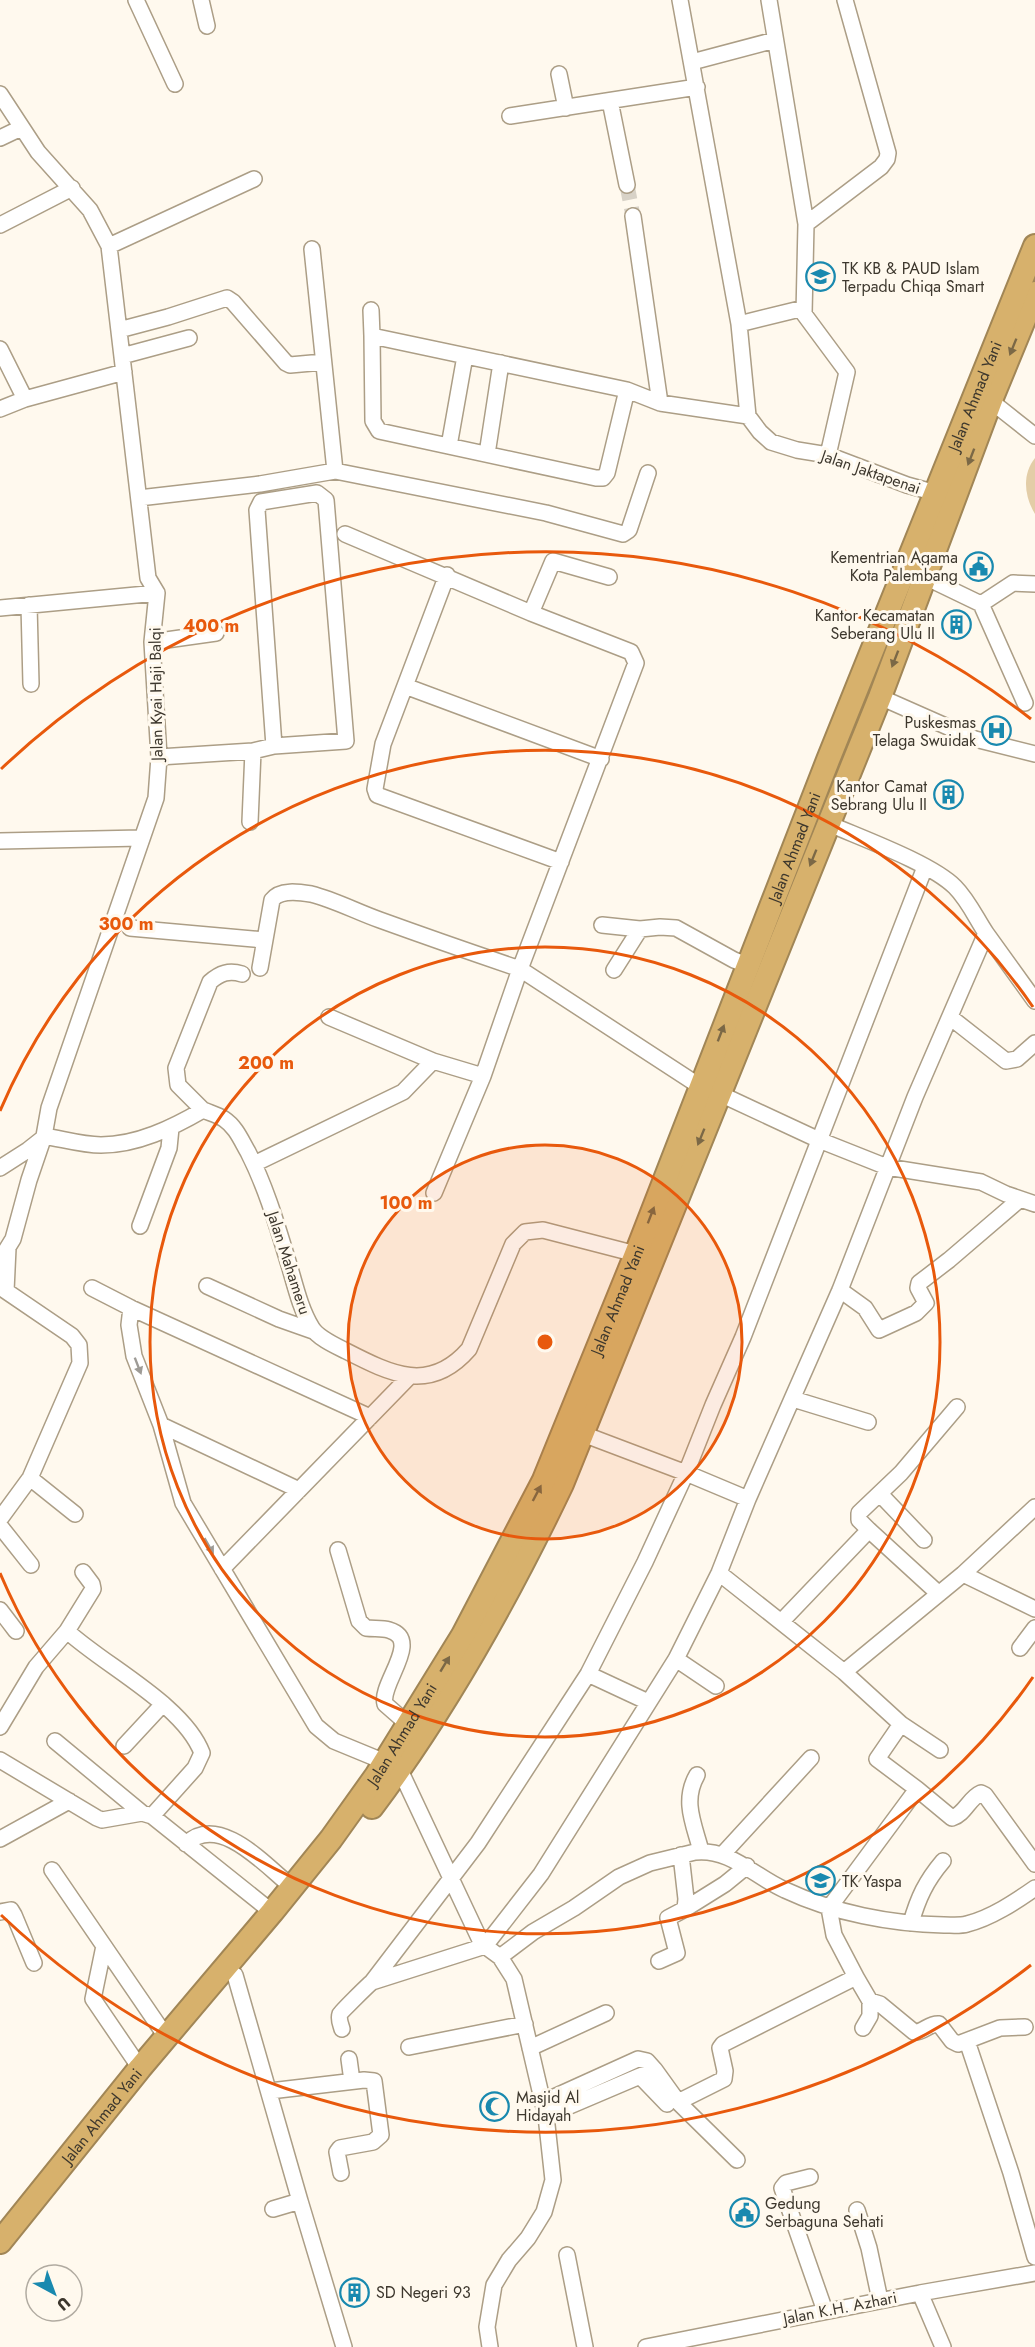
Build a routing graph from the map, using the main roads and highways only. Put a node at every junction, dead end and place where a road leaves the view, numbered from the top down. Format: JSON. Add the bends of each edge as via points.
{"nodes":[{"id":1,"x":1035,"y":246,"type":"edge"},
{"id":2,"x":1035,"y":293,"type":"edge"},
{"id":3,"x":984,"y":397,"type":"junction"},
{"id":4,"x":710,"y":1090,"type":"junction"},
{"id":5,"x":392,"y":1766,"type":"junction"},
{"id":6,"x":0,"y":2242,"type":"edge"},
{"id":7,"x":0,"y":2261,"type":"edge"}],
"edges":[{"from":1,"to":3,"type":"highway","name":"Jalan Ahmad Yani"},
{"from":2,"to":3,"type":"highway","name":"Jalan Ahmad Yani","one_way":true},
{"from":3,"to":4,"type":"highway","name":"Jalan Ahmad Yani","one_way":true,"via":[[925,577],[880,697]]},
{"from":4,"to":3,"type":"highway","name":"Jalan Ahmad Yani","one_way":true,"via":[[747,965],[936,493]]},
{"from":5,"to":4,"type":"highway","name":"Jalan Ahmad Yani","one_way":true,"via":[[409,1725],[463,1635],[544,1480],[636,1254]]},
{"from":4,"to":5,"type":"highway","name":"Jalan Ahmad Yani","one_way":true,"via":[[583,1434],[537,1536],[450,1691]]},
{"from":5,"to":6,"type":"highway","name":"Jalan Ahmad Yani"},
{"from":5,"to":7,"type":"highway","name":"Jalan Ahmad Yani","via":[[333,1858]]}]}
